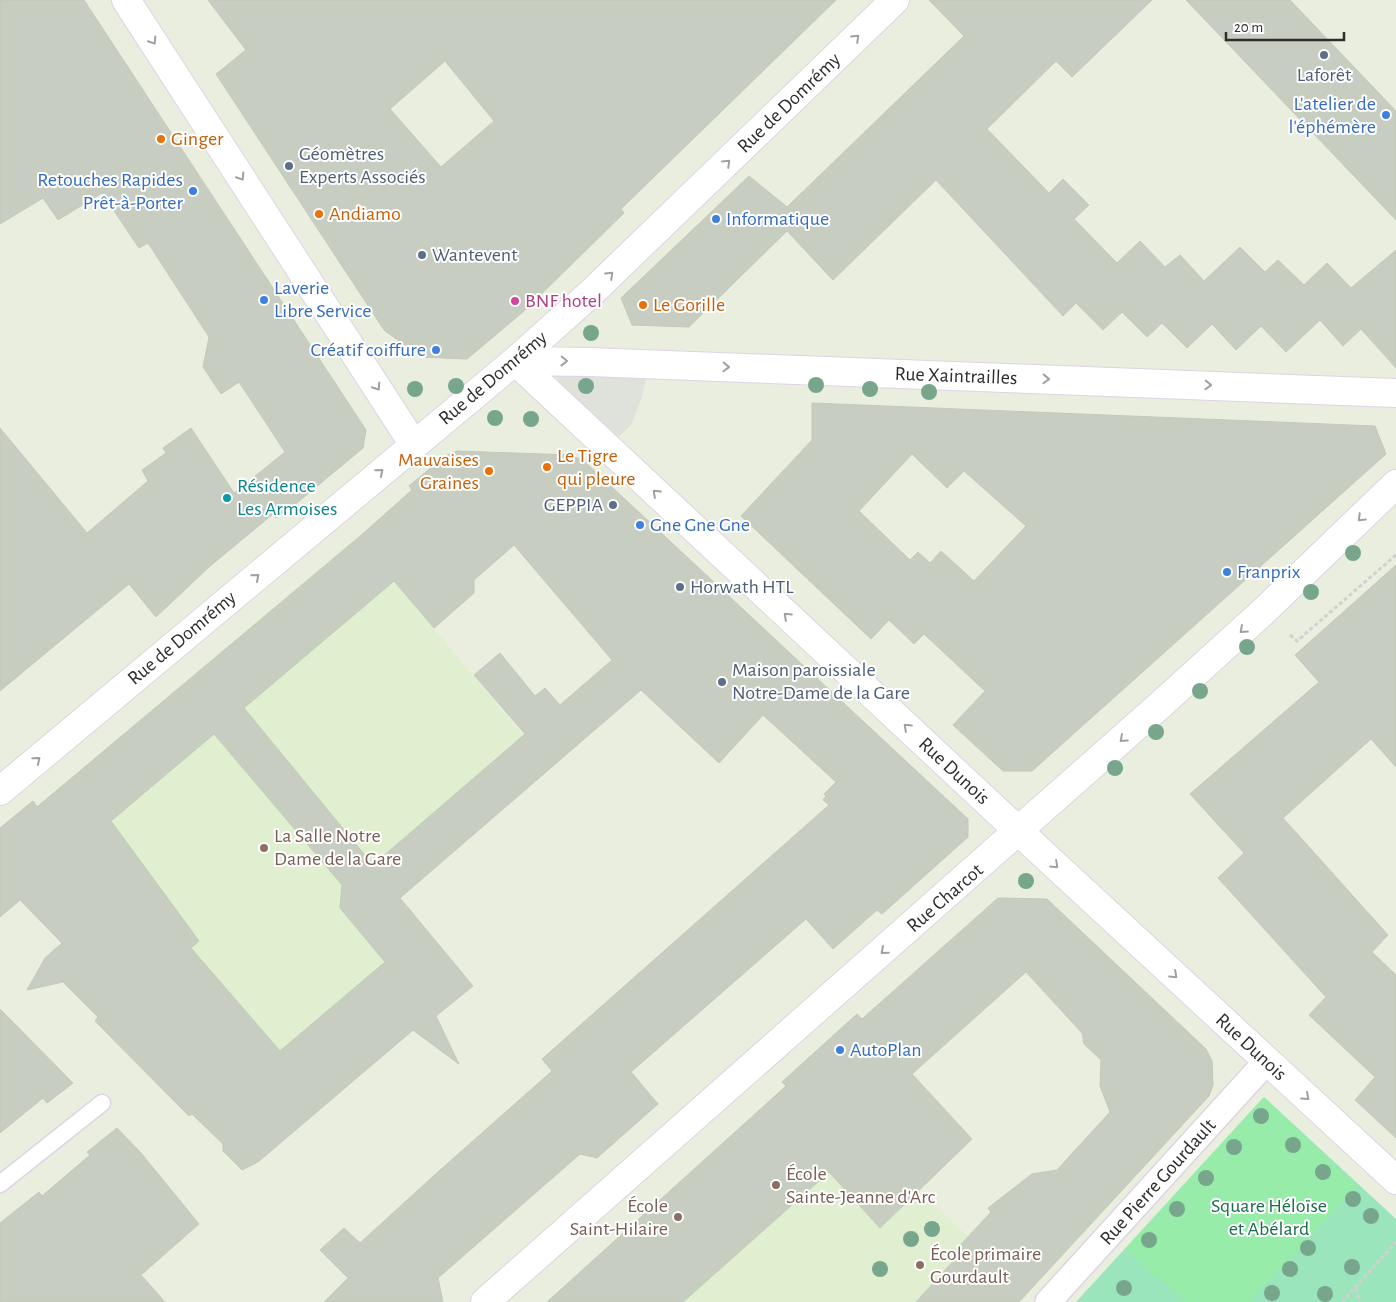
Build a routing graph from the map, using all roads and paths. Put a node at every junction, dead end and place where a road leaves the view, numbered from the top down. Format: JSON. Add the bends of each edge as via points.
{"nodes":[{"id":1,"x":126,"y":0,"type":"edge"},
{"id":2,"x":895,"y":0,"type":"edge"},
{"id":3,"x":515,"y":361,"type":"junction"},
{"id":4,"x":1396,"y":393,"type":"edge"},
{"id":5,"x":414,"y":444,"type":"junction"},
{"id":6,"x":1396,"y":484,"type":"edge"},
{"id":7,"x":1396,"y":555,"type":"edge"},
{"id":8,"x":1290,"y":635,"type":"dead end"},
{"id":9,"x":0,"y":791,"type":"edge"},
{"id":10,"x":1019,"y":832,"type":"junction"},
{"id":11,"x":1267,"y":1061,"type":"junction"},
{"id":12,"x":102,"y":1103,"type":"dead end"},
{"id":13,"x":1396,"y":1180,"type":"edge"},
{"id":14,"x":0,"y":1184,"type":"edge"},
{"id":15,"x":1396,"y":1242,"type":"edge"},
{"id":16,"x":1356,"y":1287,"type":"junction"},
{"id":17,"x":485,"y":1302,"type":"edge"},
{"id":18,"x":1048,"y":1302,"type":"edge"},
{"id":19,"x":1342,"y":1302,"type":"edge"},
{"id":20,"x":1359,"y":1302,"type":"edge"}],
"edges":[{"from":1,"to":5,"type":"street","one_way":true},
{"from":3,"to":2,"type":"street","name":"Rue de Domrémy","one_way":true,"via":[[589,295]]},
{"from":3,"to":4,"type":"street","name":"Rue Xaintrailles","one_way":true},
{"from":3,"to":5,"type":"street","name":"Rue de Domrémy"},
{"from":10,"to":3,"type":"street","name":"Rue Dunois","one_way":true},
{"from":9,"to":5,"type":"street","name":"Rue de Domrémy","one_way":true},
{"from":6,"to":10,"type":"street","name":"Rue Charcot","one_way":true,"via":[[1266,609]]},
{"from":7,"to":8,"type":"path","via":[[1296,641]]},
{"from":10,"to":11,"type":"street","name":"Rue Dunois","one_way":true},
{"from":10,"to":17,"type":"street","name":"Rue Charcot","one_way":true},
{"from":11,"to":13,"type":"street","name":"Rue Dunois","one_way":true},
{"from":11,"to":18,"type":"street","name":"Rue Pierre Gourdault"},
{"from":12,"to":14,"type":"lane"},
{"from":15,"to":16,"type":"path"},
{"from":16,"to":19,"type":"path"},
{"from":16,"to":20,"type":"path"}]}
